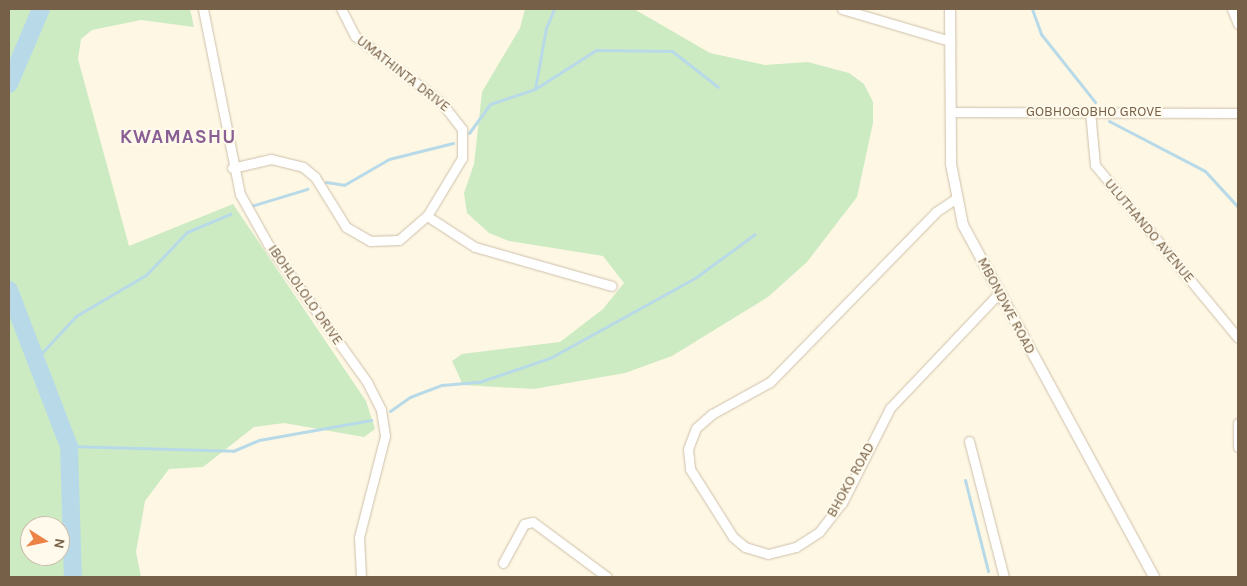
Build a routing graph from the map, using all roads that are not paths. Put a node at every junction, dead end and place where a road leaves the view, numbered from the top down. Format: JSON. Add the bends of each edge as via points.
{"nodes":[{"id":1,"x":203,"y":9,"type":"edge"},
{"id":2,"x":341,"y":9,"type":"edge"},
{"id":3,"x":842,"y":9,"type":"edge"},
{"id":4,"x":950,"y":9,"type":"edge"},
{"id":5,"x":1232,"y":9,"type":"edge"},
{"id":6,"x":1238,"y":24,"type":"edge"},
{"id":7,"x":950,"y":41,"type":"junction"},
{"id":8,"x":950,"y":112,"type":"junction"},
{"id":9,"x":1090,"y":112,"type":"junction"},
{"id":10,"x":1238,"y":113,"type":"edge"},
{"id":11,"x":232,"y":168,"type":"junction"},
{"id":12,"x":956,"y":199,"type":"junction"},
{"id":13,"x":427,"y":216,"type":"junction"},
{"id":14,"x":612,"y":286,"type":"dead end"},
{"id":15,"x":999,"y":292,"type":"junction"},
{"id":16,"x":1238,"y":338,"type":"edge"},
{"id":17,"x":1238,"y":423,"type":"edge"},
{"id":18,"x":969,"y":441,"type":"dead end"},
{"id":19,"x":1238,"y":447,"type":"edge"},
{"id":20,"x":503,"y":563,"type":"dead end"},
{"id":21,"x":361,"y":577,"type":"edge"},
{"id":22,"x":607,"y":577,"type":"edge"},
{"id":23,"x":1004,"y":577,"type":"edge"},
{"id":24,"x":1154,"y":577,"type":"edge"}],
"edges":[{"from":1,"to":11,"type":"street","name":"IBOHLOLOLO DRIVE"},
{"from":2,"to":13,"type":"street","name":"UMATHINTA DRIVE","via":[[354,36],[442,103],[462,129],[462,158]]},
{"from":3,"to":7,"type":"street"},
{"from":4,"to":7,"type":"street","name":"MBONDWE ROAD"},
{"from":5,"to":6,"type":"street"},
{"from":7,"to":8,"type":"street","name":"MBONDWE ROAD"},
{"from":8,"to":9,"type":"street","name":"GOBHOGOBHO GROVE"},
{"from":8,"to":12,"type":"street","name":"MBONDWE ROAD"},
{"from":9,"to":10,"type":"street","name":"GOBHOGOBHO GROVE"},
{"from":9,"to":16,"type":"street","name":"ULUTHANDO AVENUE","via":[[1090,145],[1095,166]]},
{"from":11,"to":13,"type":"street","name":"UMATHINTA DRIVE","via":[[270,159],[303,167],[315,177],[346,227],[370,241],[399,240]]},
{"from":11,"to":21,"type":"street","name":"IBOHLOLOLO DRIVE","via":[[260,231],[367,382],[382,410],[385,436],[359,536]]},
{"from":12,"to":15,"type":"street","name":"MBONDWE ROAD","via":[[963,225]]},
{"from":12,"to":15,"type":"street","name":"BHOKO ROAD","via":[[936,212],[770,382],[712,414],[696,428],[688,449],[690,469],[734,537],[745,546],[768,554],[796,547],[819,532],[837,511],[890,408]]},
{"from":13,"to":14,"type":"street","via":[[475,247]]},
{"from":15,"to":24,"type":"street","name":"MBONDWE ROAD"},
{"from":17,"to":19,"type":"street"},
{"from":18,"to":23,"type":"street"},
{"from":20,"to":22,"type":"street","via":[[524,524],[534,522]]}]}
